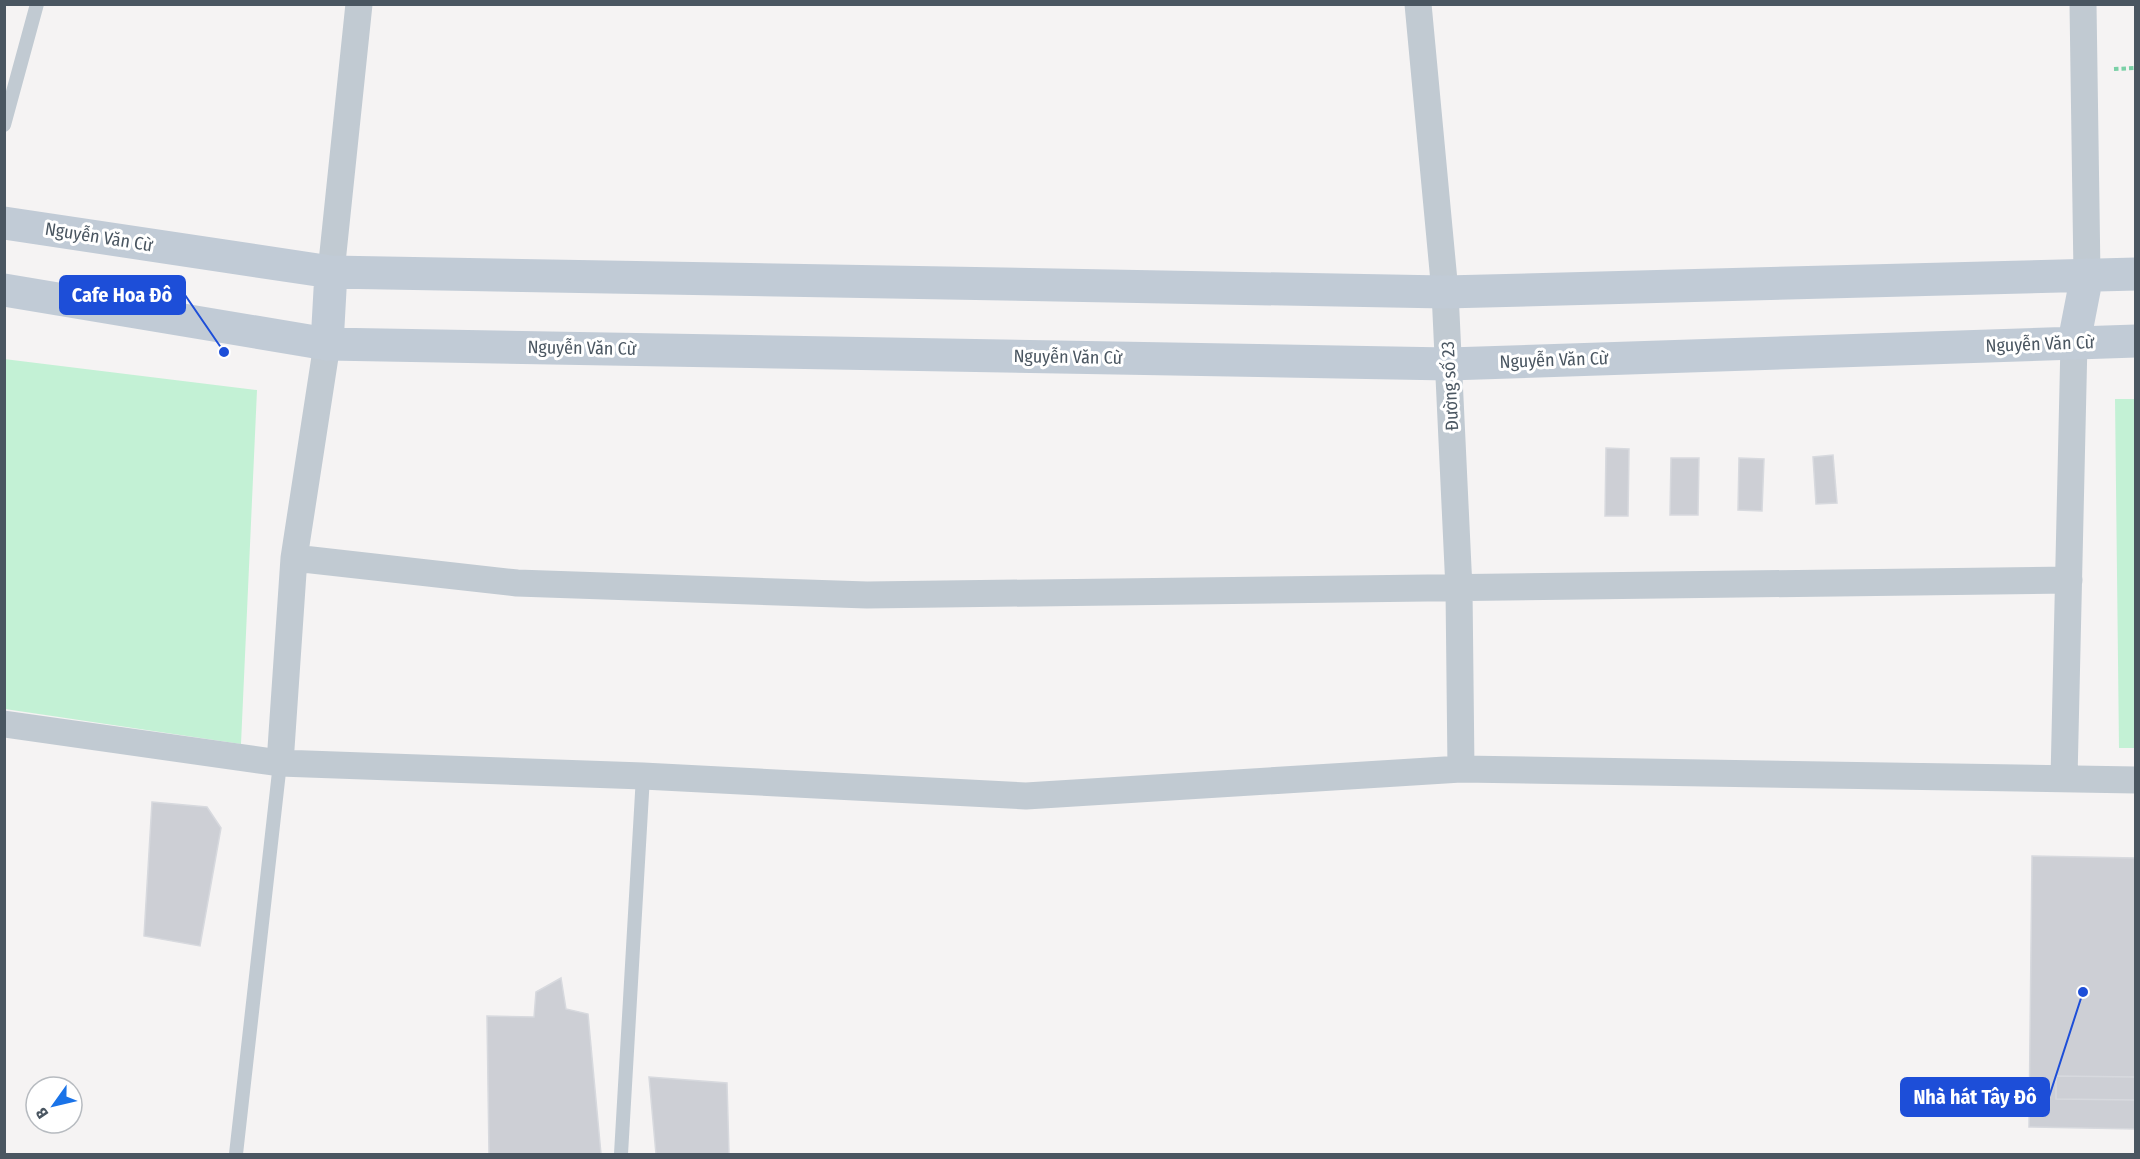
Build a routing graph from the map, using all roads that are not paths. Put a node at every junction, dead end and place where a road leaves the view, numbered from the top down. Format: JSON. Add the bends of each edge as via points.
{"nodes":[{"id":1,"x":37,"y":4,"type":"edge"},
{"id":2,"x":359,"y":4,"type":"edge"},
{"id":3,"x":1418,"y":4,"type":"edge"},
{"id":4,"x":2083,"y":4,"type":"edge"},
{"id":5,"x":4,"y":126,"type":"edge"},
{"id":6,"x":4,"y":223,"type":"edge"},
{"id":7,"x":331,"y":272,"type":"junction"},
{"id":8,"x":2136,"y":274,"type":"edge"},
{"id":9,"x":2087,"y":275,"type":"junction"},
{"id":10,"x":4,"y":290,"type":"edge"},
{"id":11,"x":1445,"y":292,"type":"junction"},
{"id":12,"x":2136,"y":341,"type":"edge"},
{"id":13,"x":2074,"y":342,"type":"junction"},
{"id":14,"x":327,"y":344,"type":"junction"},
{"id":15,"x":1449,"y":364,"type":"junction"},
{"id":16,"x":294,"y":558,"type":"junction"},
{"id":17,"x":2069,"y":580,"type":"junction"},
{"id":18,"x":1459,"y":589,"type":"junction"},
{"id":19,"x":4,"y":724,"type":"edge"},
{"id":20,"x":280,"y":763,"type":"junction"},
{"id":21,"x":1461,"y":769,"type":"junction"},
{"id":22,"x":643,"y":776,"type":"junction"},
{"id":23,"x":2064,"y":779,"type":"junction"},
{"id":24,"x":2136,"y":780,"type":"edge"},
{"id":25,"x":236,"y":1155,"type":"edge"},
{"id":26,"x":621,"y":1155,"type":"edge"}],
"edges":[{"from":1,"to":5,"type":"lane"},
{"from":2,"to":7,"type":"street"},
{"from":3,"to":11,"type":"street","name":"Đường số 23"},
{"from":4,"to":9,"type":"street"},
{"from":6,"to":7,"type":"main road","name":"Nguyễn Văn Cừ"},
{"from":7,"to":11,"type":"main road","name":"Nguyễn Văn Cừ"},
{"from":7,"to":14,"type":"main road"},
{"from":8,"to":9,"type":"main road","name":"Nguyễn Văn Cừ"},
{"from":9,"to":11,"type":"main road","name":"Nguyễn Văn Cừ"},
{"from":9,"to":13,"type":"main road"},
{"from":10,"to":14,"type":"main road","name":"Nguyễn Văn Cừ"},
{"from":11,"to":15,"type":"street","name":"Đường số 23"},
{"from":12,"to":13,"type":"main road","name":"Nguyễn Văn Cừ"},
{"from":13,"to":15,"type":"main road","name":"Nguyễn Văn Cừ"},
{"from":13,"to":17,"type":"street"},
{"from":14,"to":15,"type":"main road","name":"Nguyễn Văn Cừ"},
{"from":14,"to":16,"type":"street"},
{"from":15,"to":18,"type":"street","name":"Đường số 23"},
{"from":16,"to":18,"type":"street","via":[[517,583],[855,595]]},
{"from":16,"to":20,"type":"street"},
{"from":17,"to":18,"type":"street"},
{"from":17,"to":23,"type":"street"},
{"from":18,"to":21,"type":"street","name":"Đường số 23"},
{"from":19,"to":20,"type":"street"},
{"from":20,"to":22,"type":"street"},
{"from":20,"to":25,"type":"lane"},
{"from":21,"to":22,"type":"street","via":[[1026,796]]},
{"from":21,"to":23,"type":"street"},
{"from":22,"to":26,"type":"lane"},
{"from":23,"to":24,"type":"street"}]}
